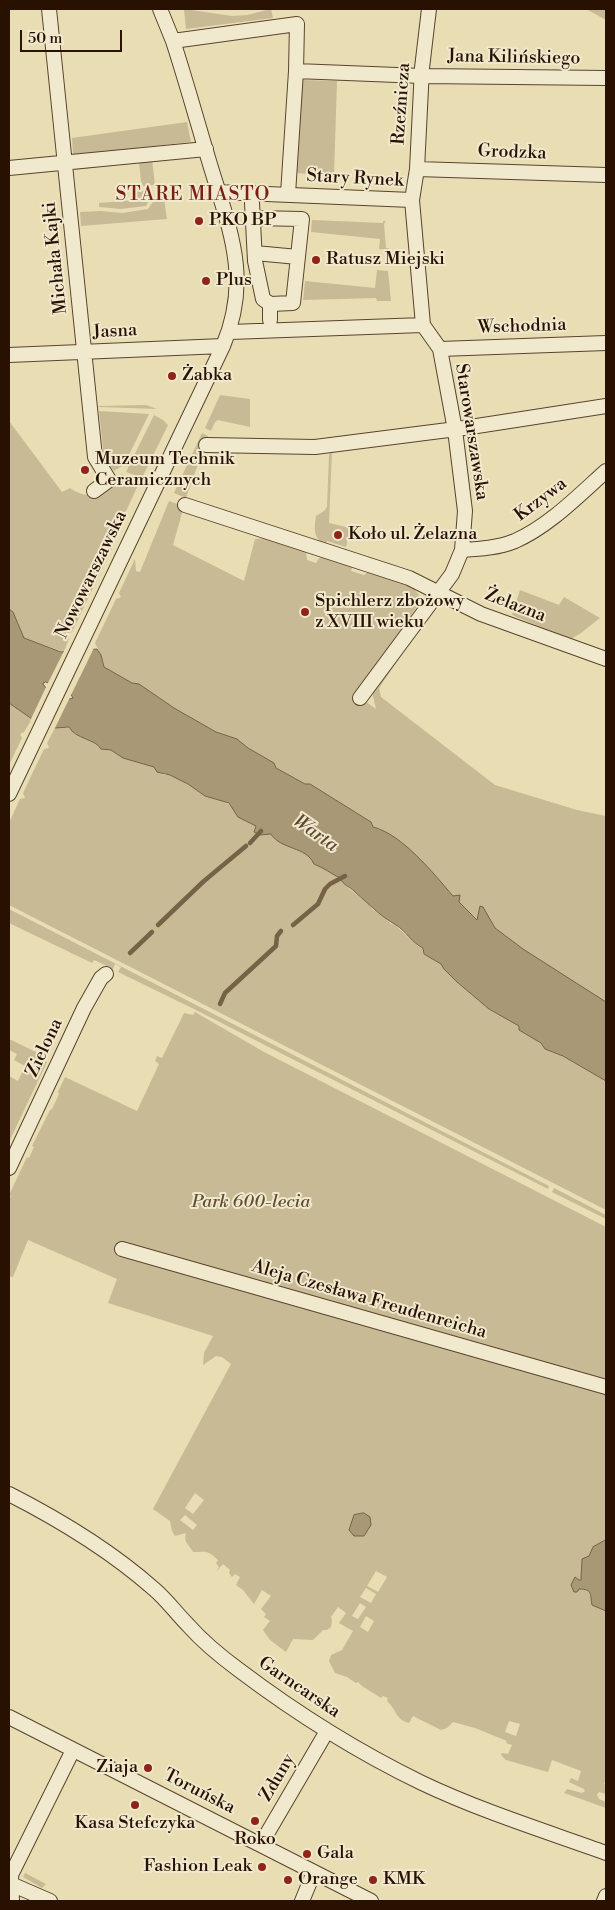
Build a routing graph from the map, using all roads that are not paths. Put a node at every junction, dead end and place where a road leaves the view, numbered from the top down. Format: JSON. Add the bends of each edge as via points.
{"nodes":[{"id":1,"x":49,"y":9,"type":"edge"},
{"id":2,"x":160,"y":9,"type":"edge"},
{"id":3,"x":429,"y":9,"type":"edge"},
{"id":4,"x":173,"y":40,"type":"junction"},
{"id":5,"x":296,"y":71,"type":"junction"},
{"id":6,"x":422,"y":76,"type":"junction"},
{"id":7,"x":606,"y":78,"type":"edge"},
{"id":8,"x":206,"y":149,"type":"junction"},
{"id":9,"x":65,"y":163,"type":"junction"},
{"id":10,"x":9,"y":168,"type":"edge"},
{"id":11,"x":417,"y":169,"type":"junction"},
{"id":12,"x":606,"y":175,"type":"edge"},
{"id":13,"x":218,"y":192,"type":"junction"},
{"id":14,"x":288,"y":194,"type":"junction"},
{"id":15,"x":412,"y":200,"type":"junction"},
{"id":16,"x":252,"y":203,"type":"dead end"},
{"id":17,"x":253,"y":218,"type":"junction"},
{"id":18,"x":255,"y":253,"type":"junction"},
{"id":19,"x":298,"y":257,"type":"junction"},
{"id":20,"x":270,"y":304,"type":"junction"},
{"id":21,"x":270,"y":320,"type":"dead end"},
{"id":22,"x":423,"y":325,"type":"junction"},
{"id":23,"x":230,"y":332,"type":"junction"},
{"id":24,"x":606,"y":342,"type":"edge"},
{"id":25,"x":224,"y":346,"type":"junction"},
{"id":26,"x":440,"y":349,"type":"junction"},
{"id":27,"x":84,"y":352,"type":"junction"},
{"id":28,"x":9,"y":355,"type":"edge"},
{"id":29,"x":606,"y":406,"type":"edge"},
{"id":30,"x":455,"y":430,"type":"junction"},
{"id":31,"x":206,"y":445,"type":"dead end"},
{"id":32,"x":606,"y":471,"type":"edge"},
{"id":33,"x":94,"y":491,"type":"dead end"},
{"id":34,"x":185,"y":505,"type":"dead end"},
{"id":35,"x":462,"y":550,"type":"junction"},
{"id":36,"x":437,"y":593,"type":"junction"},
{"id":37,"x":606,"y":659,"type":"edge"},
{"id":38,"x":360,"y":698,"type":"dead end"},
{"id":39,"x":9,"y":794,"type":"edge"},
{"id":40,"x":106,"y":974,"type":"dead end"},
{"id":41,"x":9,"y":1168,"type":"edge"},
{"id":42,"x":122,"y":1249,"type":"dead end"},
{"id":43,"x":606,"y":1387,"type":"edge"},
{"id":44,"x":9,"y":1494,"type":"edge"},
{"id":45,"x":9,"y":1718,"type":"edge"},
{"id":46,"x":327,"y":1731,"type":"junction"},
{"id":47,"x":73,"y":1750,"type":"junction"},
{"id":48,"x":261,"y":1844,"type":"junction"},
{"id":49,"x":606,"y":1853,"type":"edge"},
{"id":50,"x":314,"y":1872,"type":"junction"},
{"id":51,"x":11,"y":1879,"type":"junction"},
{"id":52,"x":606,"y":1896,"type":"edge"},
{"id":53,"x":12,"y":1901,"type":"edge"},
{"id":54,"x":50,"y":1901,"type":"edge"},
{"id":55,"x":302,"y":1901,"type":"edge"},
{"id":56,"x":371,"y":1901,"type":"edge"},
{"id":57,"x":604,"y":1901,"type":"edge"}],
"edges":[{"from":1,"to":9,"type":"street","name":"Michała Kajki"},
{"from":2,"to":4,"type":"street","name":"Nowowarszawska"},
{"from":3,"to":6,"type":"street","name":"Rzeźnicza"},
{"from":4,"to":5,"type":"street","via":[[297,24]]},
{"from":4,"to":8,"type":"street","name":"Nowowarszawska"},
{"from":5,"to":6,"type":"street","name":"Jana Kilińskiego"},
{"from":5,"to":14,"type":"street"},
{"from":6,"to":7,"type":"street","name":"Jana Kilińskiego"},
{"from":6,"to":11,"type":"street","name":"Rzeźnicza"},
{"from":8,"to":9,"type":"street"},
{"from":8,"to":13,"type":"street","name":"Nowowarszawska"},
{"from":9,"to":10,"type":"street"},
{"from":9,"to":27,"type":"street","name":"Michała Kajki"},
{"from":11,"to":12,"type":"street","name":"Grodzka"},
{"from":11,"to":15,"type":"street","name":"Rzeźnicza"},
{"from":13,"to":14,"type":"street","name":"Stary Rynek"},
{"from":13,"to":23,"type":"street","name":"Nowowarszawska","via":[[233,241],[237,272],[236,306]]},
{"from":14,"to":15,"type":"street","name":"Stary Rynek"},
{"from":15,"to":22,"type":"street","name":"Stary Rynek"},
{"from":16,"to":17,"type":"street"},
{"from":17,"to":18,"type":"street"},
{"from":17,"to":19,"type":"street","via":[[302,219]]},
{"from":18,"to":19,"type":"street"},
{"from":18,"to":20,"type":"street","via":[[263,299]]},
{"from":19,"to":20,"type":"street","via":[[293,303]]},
{"from":20,"to":21,"type":"street"},
{"from":22,"to":23,"type":"street"},
{"from":22,"to":26,"type":"street","name":"Starowarszawska"},
{"from":23,"to":25,"type":"street","name":"Nowowarszawska"},
{"from":24,"to":26,"type":"street","name":"Wschodnia"},
{"from":25,"to":27,"type":"street","name":"Jasna"},
{"from":25,"to":39,"type":"street","name":"Nowowarszawska"},
{"from":26,"to":30,"type":"street","name":"Starowarszawska"},
{"from":27,"to":28,"type":"street","name":"Jasna"},
{"from":27,"to":33,"type":"street","name":"Michała Kajki","via":[[95,457],[110,480]]},
{"from":29,"to":30,"type":"street"},
{"from":30,"to":31,"type":"street","via":[[316,447]]},
{"from":30,"to":35,"type":"street","name":"Starowarszawska","via":[[465,511]]},
{"from":32,"to":35,"type":"street","name":"Krzywa","via":[[552,518],[525,536],[503,544]]},
{"from":34,"to":36,"type":"street","name":"Żelazna","via":[[409,578]]},
{"from":35,"to":36,"type":"street","name":"Starowarszawska","via":[[452,574]]},
{"from":36,"to":37,"type":"street","name":"Żelazna","via":[[481,614]]},
{"from":36,"to":38,"type":"street","name":"Starowarszawska"},
{"from":40,"to":41,"type":"street","name":"Zielona","via":[[84,1008]]},
{"from":42,"to":43,"type":"street","name":"Aleja Czesława Freudenreicha"},
{"from":44,"to":46,"type":"street","name":"Garncarska","via":[[76,1532],[126,1566],[165,1599],[189,1627],[223,1658]]},
{"from":45,"to":47,"type":"street","name":"Toruńska"},
{"from":46,"to":48,"type":"street","name":"Zduny"},
{"from":46,"to":49,"type":"street","name":"Garncarska","via":[[422,1783]]},
{"from":47,"to":48,"type":"street","name":"Toruńska"},
{"from":47,"to":51,"type":"street"},
{"from":48,"to":50,"type":"street","name":"Toruńska"},
{"from":50,"to":55,"type":"street"},
{"from":50,"to":56,"type":"street","name":"Toruńska"},
{"from":51,"to":53,"type":"street"},
{"from":51,"to":54,"type":"street"},
{"from":52,"to":57,"type":"street"}]}
